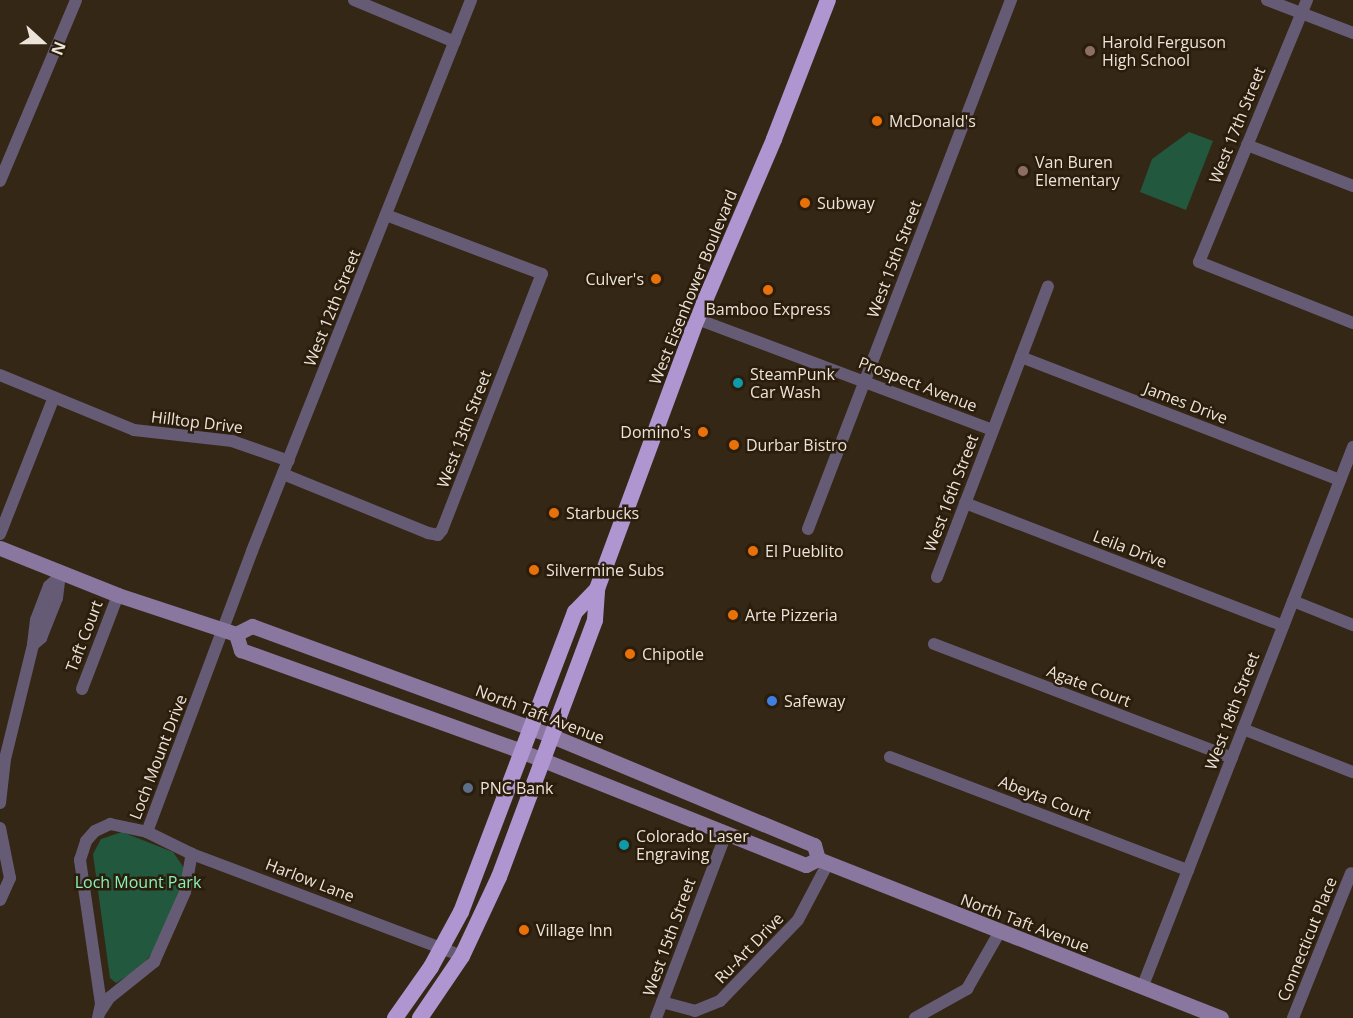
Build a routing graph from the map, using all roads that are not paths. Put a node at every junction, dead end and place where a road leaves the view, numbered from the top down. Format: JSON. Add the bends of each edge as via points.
{"nodes":[{"id":1,"x":76,"y":0,"type":"edge"},
{"id":2,"x":354,"y":0,"type":"edge"},
{"id":3,"x":471,"y":0,"type":"edge"},
{"id":4,"x":828,"y":0,"type":"edge"},
{"id":5,"x":1011,"y":0,"type":"edge"},
{"id":6,"x":1267,"y":0,"type":"edge"},
{"id":7,"x":1306,"y":0,"type":"edge"},
{"id":8,"x":379,"y":4,"type":"edge"},
{"id":9,"x":1301,"y":14,"type":"junction"},
{"id":10,"x":1353,"y":33,"type":"edge"},
{"id":11,"x":454,"y":42,"type":"junction"},
{"id":12,"x":1247,"y":145,"type":"junction"},
{"id":13,"x":0,"y":181,"type":"edge"},
{"id":14,"x":1353,"y":186,"type":"edge"},
{"id":15,"x":386,"y":215,"type":"junction"},
{"id":16,"x":1048,"y":286,"type":"dead end"},
{"id":17,"x":697,"y":319,"type":"junction"},
{"id":18,"x":1353,"y":323,"type":"edge"},
{"id":19,"x":1021,"y":357,"type":"junction"},
{"id":20,"x":0,"y":375,"type":"edge"},
{"id":21,"x":865,"y":382,"type":"junction"},
{"id":22,"x":54,"y":397,"type":"junction"},
{"id":23,"x":993,"y":430,"type":"junction"},
{"id":24,"x":1353,"y":447,"type":"edge"},
{"id":25,"x":289,"y":461,"type":"junction"},
{"id":26,"x":284,"y":474,"type":"junction"},
{"id":27,"x":1345,"y":477,"type":"edge"},
{"id":28,"x":965,"y":503,"type":"junction"},
{"id":29,"x":808,"y":529,"type":"dead end"},
{"id":30,"x":0,"y":534,"type":"edge"},
{"id":31,"x":0,"y":548,"type":"edge"},
{"id":32,"x":59,"y":575,"type":"junction"},
{"id":33,"x":937,"y":577,"type":"dead end"},
{"id":34,"x":597,"y":589,"type":"junction"},
{"id":35,"x":118,"y":595,"type":"junction"},
{"id":36,"x":1293,"y":601,"type":"junction"},
{"id":37,"x":1353,"y":625,"type":"edge"},
{"id":38,"x":1283,"y":626,"type":"junction"},
{"id":39,"x":230,"y":631,"type":"junction"},
{"id":40,"x":934,"y":644,"type":"dead end"},
{"id":41,"x":82,"y":689,"type":"dead end"},
{"id":42,"x":531,"y":729,"type":"junction"},
{"id":43,"x":1243,"y":729,"type":"junction"},
{"id":44,"x":552,"y":736,"type":"junction"},
{"id":45,"x":522,"y":753,"type":"junction"},
{"id":46,"x":890,"y":757,"type":"dead end"},
{"id":47,"x":1232,"y":758,"type":"junction"},
{"id":48,"x":543,"y":761,"type":"junction"},
{"id":49,"x":1353,"y":772,"type":"edge"},
{"id":50,"x":0,"y":804,"type":"edge"},
{"id":51,"x":0,"y":828,"type":"edge"},
{"id":52,"x":147,"y":832,"type":"junction"},
{"id":53,"x":726,"y":834,"type":"junction"},
{"id":54,"x":192,"y":854,"type":"junction"},
{"id":55,"x":823,"y":861,"type":"junction"},
{"id":56,"x":1188,"y":870,"type":"junction"},
{"id":57,"x":1351,"y":873,"type":"dead end"},
{"id":58,"x":0,"y":900,"type":"edge"},
{"id":59,"x":999,"y":933,"type":"junction"},
{"id":60,"x":442,"y":948,"type":"junction"},
{"id":61,"x":462,"y":956,"type":"junction"},
{"id":62,"x":1142,"y":988,"type":"junction"},
{"id":63,"x":662,"y":1002,"type":"junction"},
{"id":64,"x":98,"y":1018,"type":"edge"},
{"id":65,"x":395,"y":1018,"type":"edge"},
{"id":66,"x":420,"y":1018,"type":"edge"},
{"id":67,"x":656,"y":1018,"type":"edge"},
{"id":68,"x":915,"y":1018,"type":"edge"},
{"id":69,"x":1221,"y":1018,"type":"edge"},
{"id":70,"x":1293,"y":1018,"type":"edge"}],
"edges":[{"from":1,"to":13,"type":"street"},
{"from":2,"to":8,"type":"street"},
{"from":3,"to":11,"type":"street","name":"West 12th Street"},
{"from":4,"to":17,"type":"highway","name":"West Eisenhower Boulevard"},
{"from":5,"to":21,"type":"street","name":"West 15th Street"},
{"from":6,"to":9,"type":"street"},
{"from":7,"to":9,"type":"street","name":"West 17th Street"},
{"from":8,"to":11,"type":"street"},
{"from":9,"to":10,"type":"street"},
{"from":9,"to":12,"type":"street","name":"West 17th Street"},
{"from":11,"to":15,"type":"street","name":"West 12th Street"},
{"from":12,"to":14,"type":"street"},
{"from":12,"to":18,"type":"street","name":"West 17th Street","via":[[1199,262]]},
{"from":15,"to":25,"type":"street","name":"West 12th Street"},
{"from":15,"to":26,"type":"street","name":"West 13th Street","via":[[542,274],[442,530],[438,535],[428,533]]},
{"from":16,"to":19,"type":"street","name":"West 16th Street"},
{"from":17,"to":21,"type":"street","name":"Prospect Avenue"},
{"from":17,"to":34,"type":"highway","name":"West Eisenhower Boulevard"},
{"from":19,"to":23,"type":"street","name":"West 16th Street"},
{"from":19,"to":27,"type":"street","name":"James Drive"},
{"from":20,"to":22,"type":"street","name":"Hilltop Drive"},
{"from":21,"to":23,"type":"street","name":"Prospect Avenue"},
{"from":21,"to":29,"type":"street","name":"West 15th Street"},
{"from":22,"to":25,"type":"street","name":"Hilltop Drive","via":[[134,430],[232,441]]},
{"from":22,"to":30,"type":"street"},
{"from":23,"to":28,"type":"street","name":"West 16th Street"},
{"from":24,"to":27,"type":"street","name":"West 18th Street"},
{"from":25,"to":26,"type":"street","name":"West 12th Street"},
{"from":26,"to":39,"type":"street","name":"West 12th Street"},
{"from":27,"to":36,"type":"street","name":"West 18th Street"},
{"from":28,"to":33,"type":"street","name":"West 16th Street"},
{"from":28,"to":38,"type":"street","name":"Leila Drive"},
{"from":31,"to":32,"type":"main road","name":"North Taft Avenue"},
{"from":32,"to":35,"type":"main road","name":"North Taft Avenue"},
{"from":32,"to":50,"type":"street","via":[[49,586],[36,620],[5,759]]},
{"from":34,"to":42,"type":"highway","name":"West Eisenhower Boulevard","via":[[575,612]]},
{"from":34,"to":44,"type":"highway","name":"West Eisenhower Boulevard","via":[[594,620]]},
{"from":35,"to":39,"type":"main road","name":"North Taft Avenue"},
{"from":35,"to":41,"type":"street","name":"Taft Court"},
{"from":36,"to":37,"type":"street"},
{"from":36,"to":38,"type":"street","name":"West 18th Street"},
{"from":38,"to":43,"type":"street","name":"West 18th Street"},
{"from":39,"to":42,"type":"main road","name":"North Taft Avenue","via":[[252,626]]},
{"from":39,"to":45,"type":"main road","name":"North Taft Avenue","via":[[241,650]]},
{"from":39,"to":52,"type":"street","name":"Loch Mount Drive"},
{"from":40,"to":47,"type":"street","name":"Agate Court"},
{"from":42,"to":44,"type":"main road","name":"North Taft Avenue"},
{"from":42,"to":45,"type":"highway","name":"West Eisenhower Boulevard"},
{"from":43,"to":47,"type":"street","name":"West 18th Street"},
{"from":43,"to":49,"type":"street"},
{"from":44,"to":48,"type":"highway","name":"West Eisenhower Boulevard"},
{"from":44,"to":55,"type":"main road","name":"North Taft Avenue","via":[[814,845]]},
{"from":45,"to":48,"type":"main road","name":"North Taft Avenue"},
{"from":45,"to":60,"type":"highway","name":"West Eisenhower Boulevard","via":[[476,876]]},
{"from":46,"to":56,"type":"street","name":"Abeyta Court"},
{"from":47,"to":56,"type":"street","name":"West 18th Street"},
{"from":48,"to":53,"type":"main road","name":"North Taft Avenue"},
{"from":48,"to":61,"type":"highway","name":"West Eisenhower Boulevard"},
{"from":51,"to":58,"type":"street","via":[[10,878]]},
{"from":52,"to":54,"type":"street","name":"Harlow Lane"},
{"from":52,"to":64,"type":"street","name":"Loch Mount Drive","via":[[104,825],[82,850],[82,876],[101,1004]]},
{"from":53,"to":55,"type":"main road","name":"North Taft Avenue","via":[[806,865]]},
{"from":53,"to":63,"type":"street","name":"West 15th Street"},
{"from":54,"to":60,"type":"street","name":"Harlow Lane"},
{"from":54,"to":64,"type":"street","name":"Loch Mount Drive","via":[[188,883],[163,947],[147,969],[109,998]]},
{"from":55,"to":59,"type":"main road","name":"North Taft Avenue"},
{"from":55,"to":63,"type":"street","name":"Ru-Art Drive","via":[[798,920],[720,1000],[695,1011]]},
{"from":56,"to":62,"type":"street","name":"West 18th Street"},
{"from":57,"to":70,"type":"street","name":"Connecticut Place"},
{"from":59,"to":62,"type":"main road","name":"North Taft Avenue"},
{"from":59,"to":68,"type":"street","via":[[967,989]]},
{"from":60,"to":61,"type":"street","name":"Harlow Lane"},
{"from":60,"to":65,"type":"highway","name":"West Eisenhower Boulevard"},
{"from":61,"to":66,"type":"highway","name":"West Eisenhower Boulevard"},
{"from":62,"to":69,"type":"main road","name":"North Taft Avenue"},
{"from":63,"to":67,"type":"street","name":"West 15th Street"}]}
